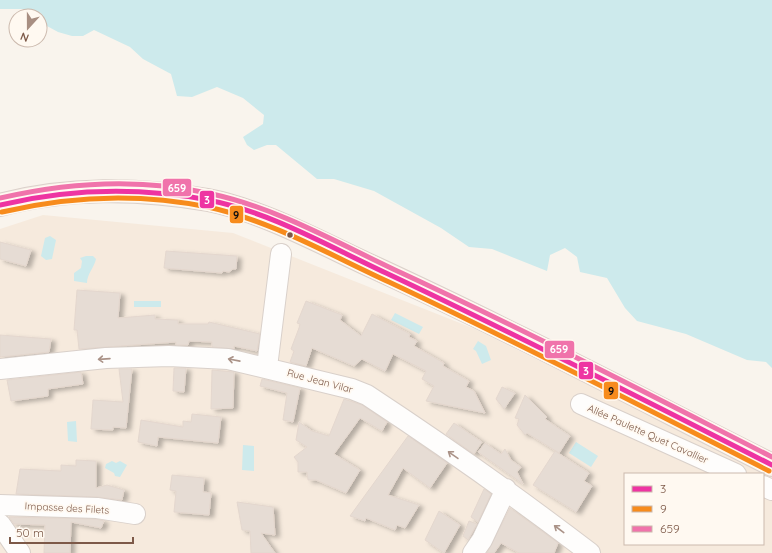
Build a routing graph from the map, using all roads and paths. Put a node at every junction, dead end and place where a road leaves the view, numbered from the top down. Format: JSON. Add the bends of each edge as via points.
{"nodes":[{"id":1,"x":0,"y":205,"type":"edge"},
{"id":2,"x":281,"y":254,"type":"dead end"},
{"id":3,"x":267,"y":367,"type":"junction"},
{"id":4,"x":0,"y":369,"type":"edge"},
{"id":5,"x":581,"y":404,"type":"dead end"},
{"id":6,"x":772,"y":465,"type":"edge"},
{"id":7,"x":734,"y":473,"type":"edge"},
{"id":8,"x":506,"y":489,"type":"junction"},
{"id":9,"x":0,"y":505,"type":"edge"},
{"id":10,"x":135,"y":514,"type":"dead end"},
{"id":11,"x":0,"y":524,"type":"edge"},
{"id":12,"x":20,"y":553,"type":"edge"},
{"id":13,"x":473,"y":553,"type":"edge"},
{"id":14,"x":590,"y":553,"type":"edge"}],
"edges":[{"from":1,"to":6,"type":"main road","via":[[48,194],[132,192],[208,200],[235,207],[434,295]]},
{"from":2,"to":3,"type":"street"},
{"from":3,"to":4,"type":"street","name":"Rue Jean Vilar","one_way":true,"via":[[228,359],[169,356],[106,358]]},
{"from":8,"to":3,"type":"street","name":"Rue Jean Vilar","one_way":true,"via":[[367,395]]},
{"from":5,"to":7,"type":"street","name":"Allée Paulette Quet Cavallier"},
{"from":8,"to":13,"type":"street","via":[[482,540]]},
{"from":14,"to":8,"type":"street","name":"Rue Jean Vilar","one_way":true},
{"from":9,"to":10,"type":"street","name":"Impasse des Filets","via":[[97,508]]},
{"from":11,"to":12,"type":"street"}]}
